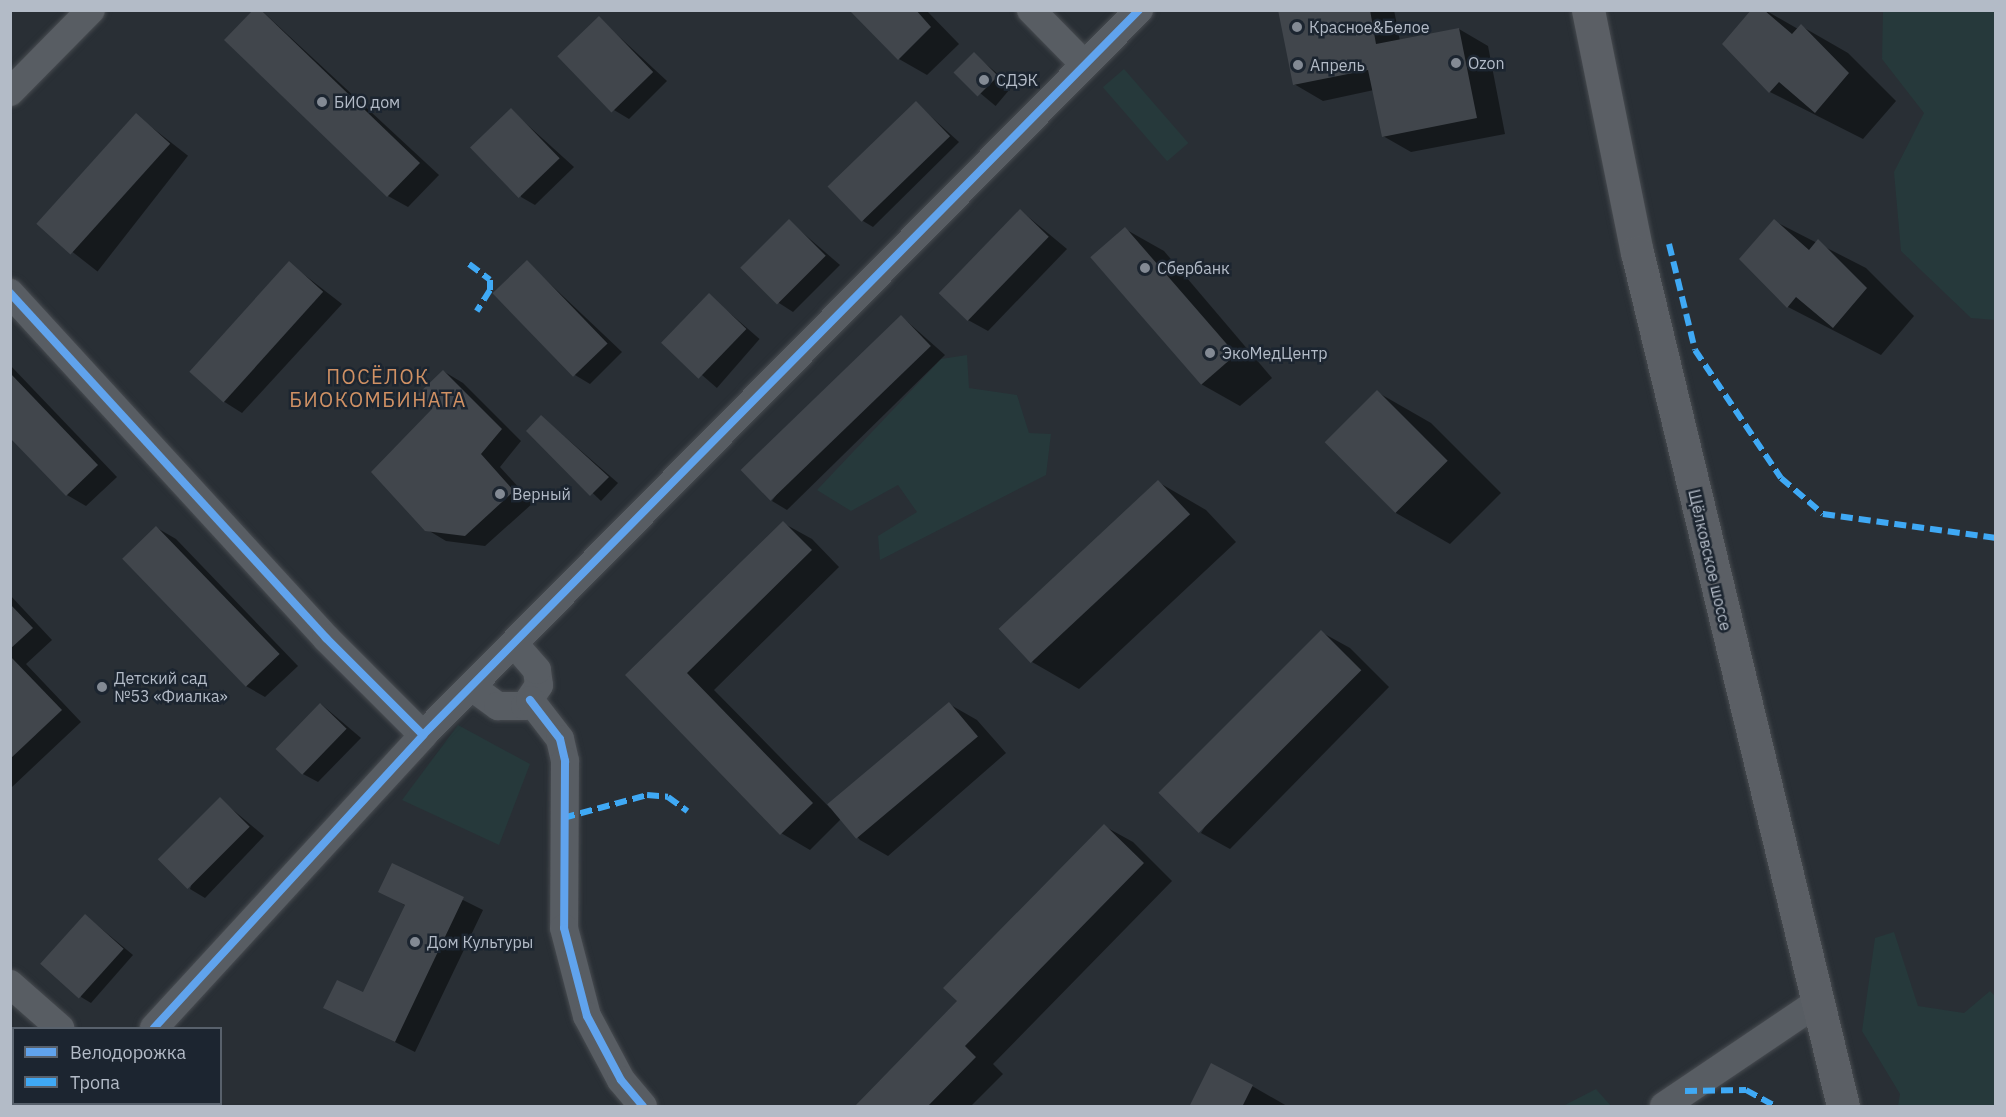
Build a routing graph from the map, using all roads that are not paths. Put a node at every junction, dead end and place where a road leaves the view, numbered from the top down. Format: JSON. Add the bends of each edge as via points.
{"nodes":[{"id":1,"x":91,"y":10,"type":"edge"},
{"id":2,"x":1031,"y":10,"type":"edge"},
{"id":3,"x":1139,"y":10,"type":"edge"},
{"id":4,"x":1588,"y":10,"type":"edge"},
{"id":5,"x":1084,"y":64,"type":"junction"},
{"id":6,"x":10,"y":92,"type":"edge"},
{"id":7,"x":10,"y":293,"type":"edge"},
{"id":8,"x":515,"y":645,"type":"junction"},
{"id":9,"x":473,"y":688,"type":"junction"},
{"id":10,"x":530,"y":700,"type":"junction"},
{"id":11,"x":423,"y":735,"type":"junction"},
{"id":12,"x":10,"y":984,"type":"edge"},
{"id":13,"x":1818,"y":1002,"type":"junction"},
{"id":14,"x":58,"y":1027,"type":"edge"},
{"id":15,"x":156,"y":1027,"type":"edge"},
{"id":16,"x":643,"y":1107,"type":"edge"},
{"id":17,"x":1664,"y":1107,"type":"edge"},
{"id":18,"x":1843,"y":1107,"type":"edge"}],
"edges":[{"from":1,"to":6,"type":"street"},
{"from":2,"to":5,"type":"street"},
{"from":3,"to":5,"type":"street"},
{"from":4,"to":13,"type":"main road","name":"Щёлковское шоссе","via":[[1634,240]]},
{"from":5,"to":8,"type":"street"},
{"from":7,"to":11,"type":"street","via":[[326,638]]},
{"from":8,"to":9,"type":"street"},
{"from":8,"to":10,"type":"street","via":[[537,670],[539,685]]},
{"from":9,"to":10,"type":"street","via":[[498,706],[525,706]]},
{"from":9,"to":11,"type":"street"},
{"from":10,"to":16,"type":"street","via":[[560,739],[565,761],[564,928],[586,1016],[621,1080]]},
{"from":11,"to":15,"type":"street"},
{"from":12,"to":14,"type":"street"},
{"from":13,"to":17,"type":"street"},
{"from":13,"to":18,"type":"main road","name":"Щёлковское шоссе"}]}
